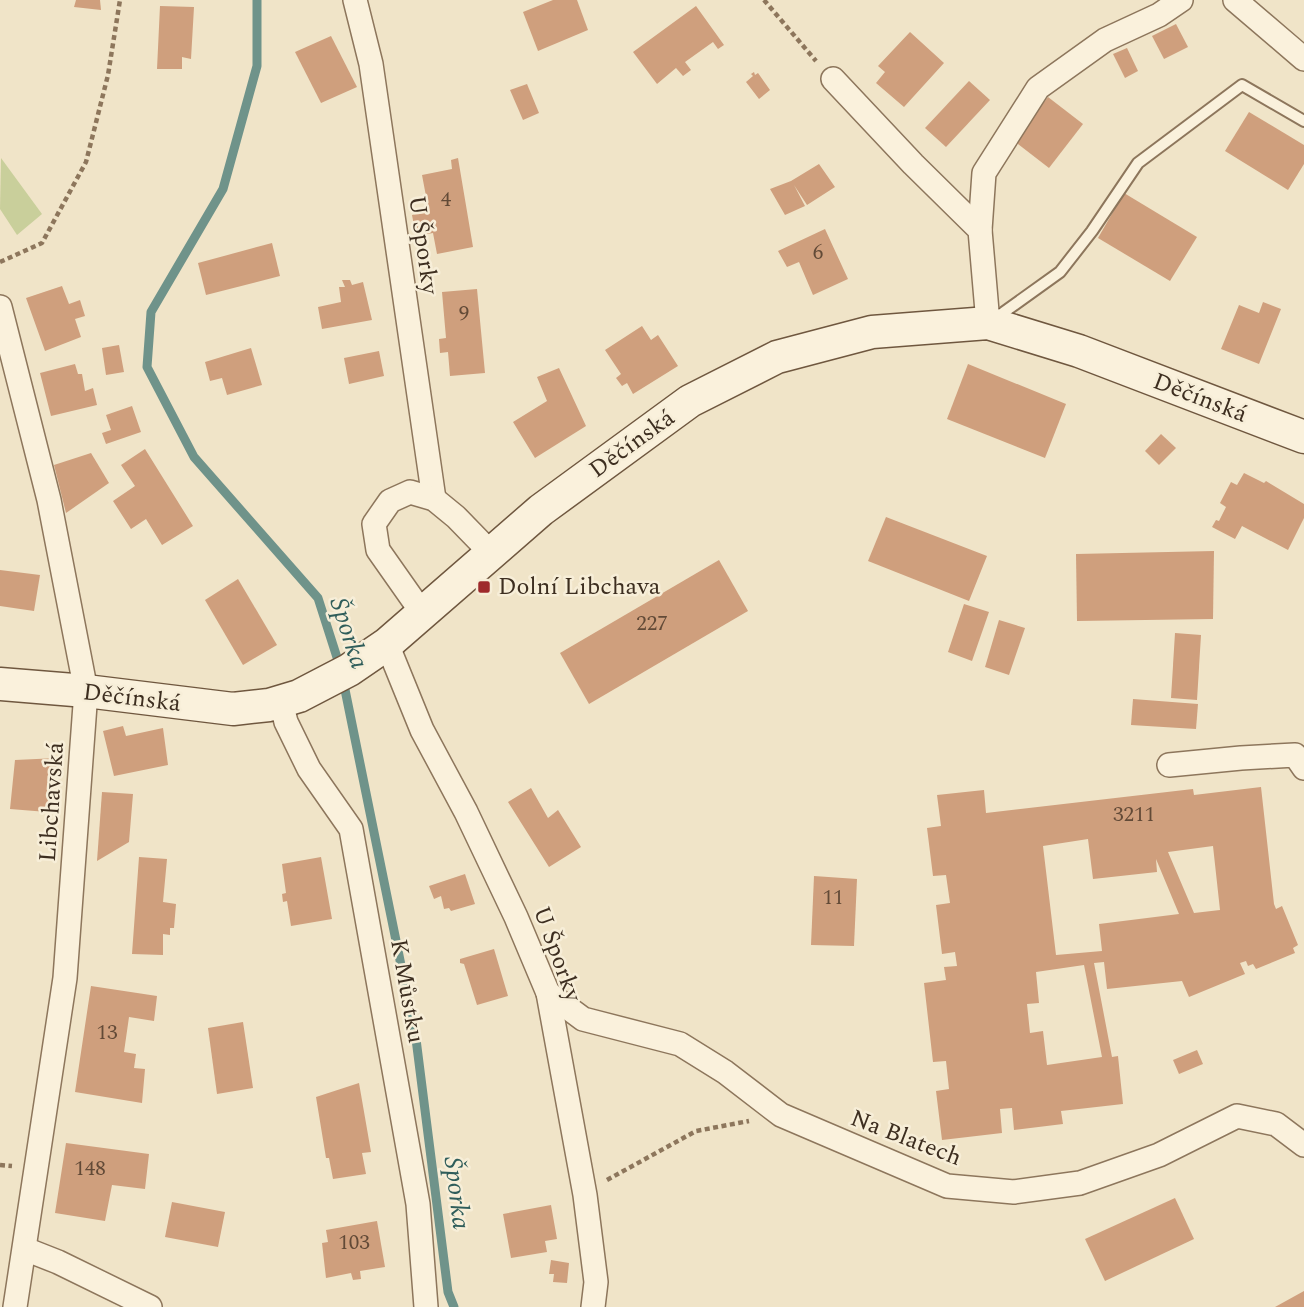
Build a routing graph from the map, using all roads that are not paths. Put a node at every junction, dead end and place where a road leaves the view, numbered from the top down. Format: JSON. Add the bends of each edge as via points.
{"nodes":[{"id":1,"x":355,"y":0,"type":"edge"},
{"id":2,"x":1181,"y":0,"type":"edge"},
{"id":3,"x":1235,"y":0,"type":"edge"},
{"id":4,"x":1304,"y":59,"type":"edge"},
{"id":5,"x":833,"y":79,"type":"road end"},
{"id":6,"x":1304,"y":121,"type":"edge"},
{"id":7,"x":980,"y":230,"type":"junction"},
{"id":8,"x":0,"y":307,"type":"edge"},
{"id":9,"x":988,"y":324,"type":"junction"},
{"id":10,"x":1304,"y":438,"type":"edge"},
{"id":11,"x":434,"y":499,"type":"junction"},
{"id":12,"x":491,"y":553,"type":"junction"},
{"id":13,"x":422,"y":614,"type":"junction"},
{"id":14,"x":377,"y":651,"type":"junction"},
{"id":15,"x":0,"y":684,"type":"edge"},
{"id":16,"x":86,"y":691,"type":"junction"},
{"id":17,"x":281,"y":702,"type":"junction"},
{"id":18,"x":1169,"y":765,"type":"dead end"},
{"id":19,"x":1304,"y":768,"type":"edge"},
{"id":20,"x":548,"y":993,"type":"junction"},
{"id":21,"x":1304,"y":1145,"type":"edge"},
{"id":22,"x":26,"y":1249,"type":"junction"},
{"id":23,"x":15,"y":1307,"type":"edge"},
{"id":24,"x":150,"y":1307,"type":"edge"},
{"id":25,"x":426,"y":1307,"type":"edge"},
{"id":26,"x":593,"y":1307,"type":"edge"}],
"edges":[{"from":1,"to":11,"type":"street","name":"U Šporky","via":[[371,64]]},
{"from":2,"to":7,"type":"street","via":[[1105,40],[1038,88],[984,173]]},
{"from":3,"to":4,"type":"street"},
{"from":5,"to":7,"type":"street"},
{"from":6,"to":9,"type":"lane","via":[[1242,85],[1138,163],[1060,272]]},
{"from":7,"to":9,"type":"street"},
{"from":8,"to":16,"type":"street","name":"Libchavská","via":[[48,500]]},
{"from":9,"to":10,"type":"main road","name":"Děčínská","via":[[1079,351]]},
{"from":9,"to":12,"type":"main road","name":"Děčínská","via":[[872,332],[777,357],[691,401],[541,510]]},
{"from":11,"to":12,"type":"street"},
{"from":11,"to":13,"type":"street","via":[[410,492],[400,496],[390,501],[374,524],[378,550]]},
{"from":12,"to":13,"type":"main road","name":"Děčínská"},
{"from":13,"to":14,"type":"main road","name":"Děčínská"},
{"from":14,"to":17,"type":"main road","name":"Děčínská","via":[[316,688]]},
{"from":14,"to":20,"type":"street","name":"U Šporky","via":[[466,812]]},
{"from":15,"to":16,"type":"main road","name":"Děčínská"},
{"from":16,"to":17,"type":"main road","name":"Děčínská","via":[[233,709]]},
{"from":16,"to":22,"type":"street","name":"Libchavská","via":[[65,978]]},
{"from":17,"to":25,"type":"street","name":"K Můstku","via":[[309,769],[351,829],[418,1204]]},
{"from":18,"to":19,"type":"street","via":[[1295,755]]},
{"from":20,"to":21,"type":"street","name":"Na Blatech","via":[[583,1019],[680,1044],[781,1115],[947,1186],[1014,1192],[1080,1183],[1158,1155],[1237,1116],[1276,1124]]},
{"from":20,"to":26,"type":"street","name":"U Šporky","via":[[585,1195],[596,1282]]},
{"from":22,"to":23,"type":"street","name":"Libchavská"},
{"from":22,"to":24,"type":"street"}]}
